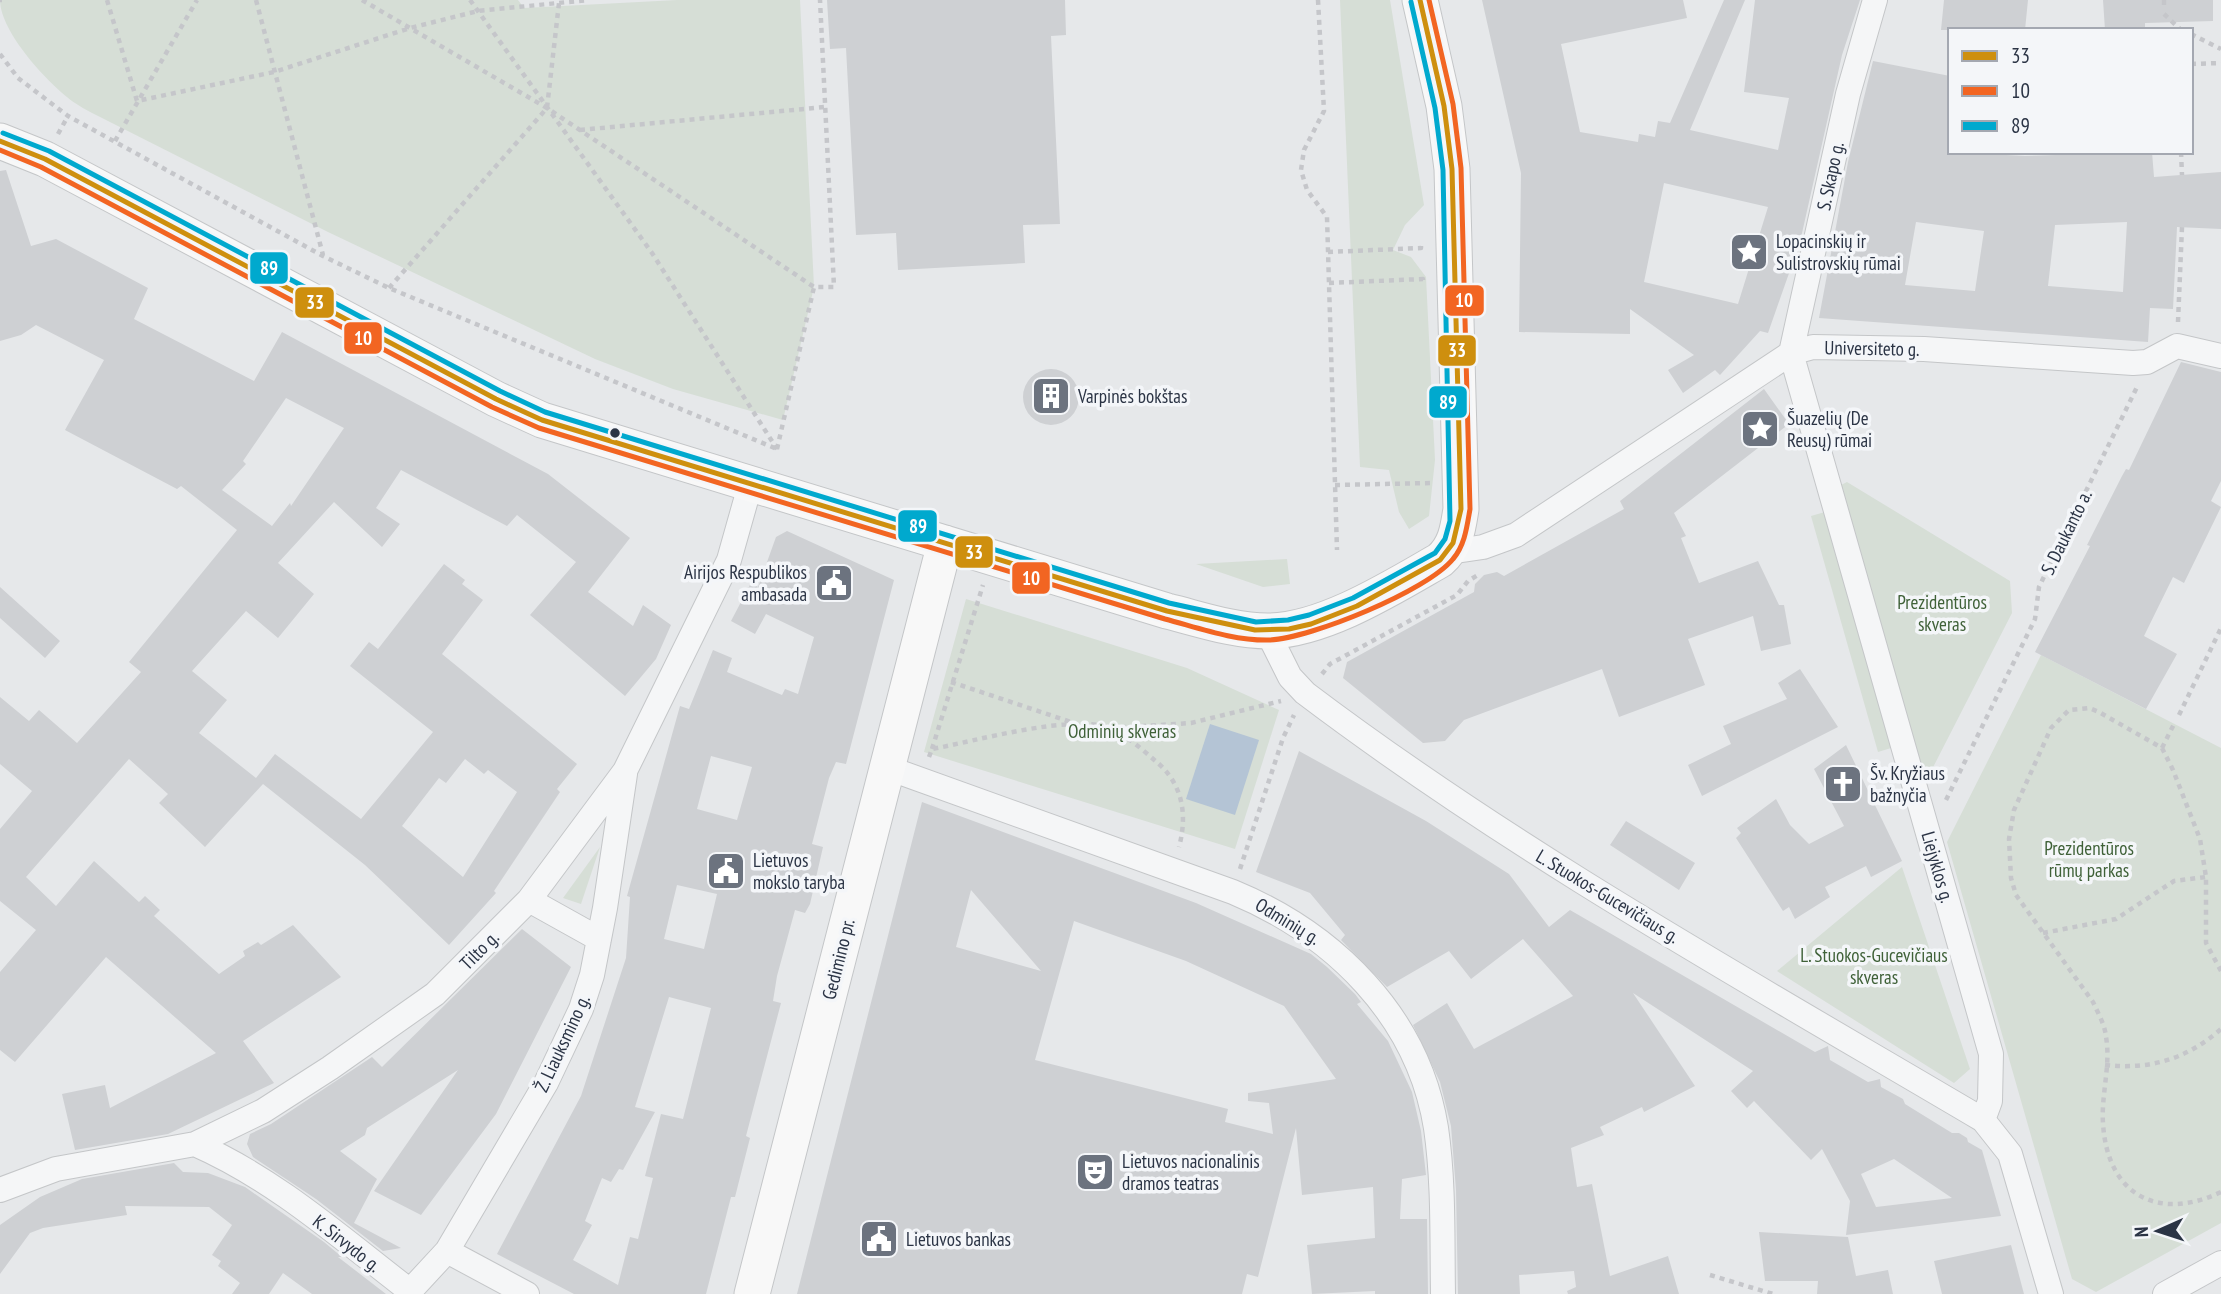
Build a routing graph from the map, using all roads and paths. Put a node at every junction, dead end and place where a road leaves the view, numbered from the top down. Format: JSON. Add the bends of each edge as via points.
{"nodes":[{"id":1,"x":107,"y":0,"type":"edge"},
{"id":2,"x":197,"y":0,"type":"edge"},
{"id":3,"x":256,"y":0,"type":"edge"},
{"id":4,"x":362,"y":0,"type":"edge"},
{"id":5,"x":470,"y":0,"type":"edge"},
{"id":6,"x":588,"y":0,"type":"edge"},
{"id":7,"x":820,"y":0,"type":"edge"},
{"id":8,"x":1318,"y":0,"type":"edge"},
{"id":9,"x":1420,"y":0,"type":"edge"},
{"id":10,"x":1875,"y":0,"type":"edge"},
{"id":11,"x":2164,"y":0,"type":"edge"},
{"id":12,"x":559,"y":1,"type":"edge"},
{"id":13,"x":478,"y":11,"type":"junction"},
{"id":14,"x":2174,"y":28,"type":"edge"},
{"id":15,"x":410,"y":29,"type":"junction"},
{"id":16,"x":2193,"y":35,"type":"edge"},
{"id":17,"x":2221,"y":49,"type":"edge"},
{"id":18,"x":0,"y":54,"type":"edge"},
{"id":19,"x":2221,"y":63,"type":"edge"},
{"id":20,"x":2193,"y":64,"type":"edge"},
{"id":21,"x":274,"y":72,"type":"junction"},
{"id":22,"x":137,"y":101,"type":"junction"},
{"id":23,"x":825,"y":107,"type":"junction"},
{"id":24,"x":547,"y":108,"type":"junction"},
{"id":25,"x":579,"y":130,"type":"junction"},
{"id":26,"x":0,"y":141,"type":"edge"},
{"id":27,"x":116,"y":141,"type":"junction"},
{"id":28,"x":2181,"y":154,"type":"edge"},
{"id":29,"x":2182,"y":175,"type":"dead end"},
{"id":30,"x":2182,"y":228,"type":"dead end"},
{"id":31,"x":1421,"y":236,"type":"dead end"},
{"id":32,"x":1328,"y":252,"type":"junction"},
{"id":33,"x":323,"y":256,"type":"junction"},
{"id":34,"x":2174,"y":268,"type":"dead end"},
{"id":35,"x":2181,"y":268,"type":"junction"},
{"id":36,"x":1329,"y":283,"type":"junction"},
{"id":37,"x":814,"y":287,"type":"junction"},
{"id":38,"x":389,"y":288,"type":"junction"},
{"id":39,"x":1423,"y":289,"type":"dead end"},
{"id":40,"x":2166,"y":350,"type":"junction"},
{"id":41,"x":1791,"y":354,"type":"junction"},
{"id":42,"x":2221,"y":356,"type":"edge"},
{"id":43,"x":777,"y":449,"type":"junction"},
{"id":44,"x":751,"y":482,"type":"junction"},
{"id":45,"x":1443,"y":483,"type":"dead end"},
{"id":46,"x":1335,"y":485,"type":"junction"},
{"id":47,"x":945,"y":543,"type":"junction"},
{"id":48,"x":1337,"y":551,"type":"dead end"},
{"id":49,"x":1449,"y":552,"type":"junction"},
{"id":50,"x":992,"y":557,"type":"junction"},
{"id":51,"x":2221,"y":628,"type":"edge"},
{"id":52,"x":1267,"y":631,"type":"junction"},
{"id":53,"x":951,"y":682,"type":"junction"},
{"id":54,"x":1305,"y":693,"type":"junction"},
{"id":55,"x":2179,"y":715,"type":"dead end"},
{"id":56,"x":2175,"y":722,"type":"dead end"},
{"id":57,"x":1080,"y":725,"type":"junction"},
{"id":58,"x":1110,"y":728,"type":"junction"},
{"id":59,"x":2162,"y":748,"type":"junction"},
{"id":60,"x":932,"y":749,"type":"junction"},
{"id":61,"x":887,"y":768,"type":"junction"},
{"id":62,"x":625,"y":771,"type":"junction"},
{"id":63,"x":921,"y":781,"type":"junction"},
{"id":64,"x":1928,"y":836,"type":"junction"},
{"id":65,"x":1172,"y":870,"type":"junction"},
{"id":66,"x":2206,"y":877,"type":"junction"},
{"id":67,"x":530,"y":900,"type":"junction"},
{"id":68,"x":2043,"y":933,"type":"junction"},
{"id":69,"x":599,"y":939,"type":"junction"},
{"id":70,"x":2221,"y":971,"type":"edge"},
{"id":71,"x":2221,"y":1029,"type":"edge"},
{"id":72,"x":2105,"y":1066,"type":"junction"},
{"id":73,"x":1983,"y":1120,"type":"junction"},
{"id":74,"x":195,"y":1144,"type":"junction"},
{"id":75,"x":1,"y":1188,"type":"edge"},
{"id":76,"x":2221,"y":1192,"type":"edge"},
{"id":77,"x":447,"y":1251,"type":"junction"},
{"id":78,"x":2221,"y":1264,"type":"edge"},
{"id":79,"x":1710,"y":1275,"type":"dead end"},
{"id":80,"x":410,"y":1292,"type":"edge"},
{"id":81,"x":527,"y":1294,"type":"edge"},
{"id":82,"x":752,"y":1294,"type":"edge"},
{"id":83,"x":1443,"y":1294,"type":"edge"},
{"id":84,"x":1773,"y":1294,"type":"edge"},
{"id":85,"x":2052,"y":1294,"type":"edge"},
{"id":86,"x":2165,"y":1294,"type":"edge"}],
"edges":[{"from":1,"to":22,"type":"path"},
{"from":2,"to":22,"type":"path"},
{"from":3,"to":21,"type":"path"},
{"from":4,"to":15,"type":"path"},
{"from":5,"to":13,"type":"path"},
{"from":6,"to":12,"type":"path"},
{"from":7,"to":23,"type":"path"},
{"from":8,"to":32,"type":"path","via":[[1324,111],[1304,150],[1301,170],[1307,190],[1327,217]]},
{"from":9,"to":49,"type":"main road","via":[[1444,106],[1452,182],[1461,509]]},
{"from":10,"to":41,"type":"street","name":"S. Skapo g.","via":[[1845,107]]},
{"from":11,"to":14,"type":"path","via":[[2164,11]]},
{"from":12,"to":13,"type":"path"},
{"from":12,"to":24,"type":"path"},
{"from":13,"to":15,"type":"path"},
{"from":13,"to":24,"type":"path"},
{"from":15,"to":21,"type":"path"},
{"from":15,"to":24,"type":"path"},
{"from":16,"to":17,"type":"path"},
{"from":18,"to":27,"type":"path","via":[[18,78],[68,116]]},
{"from":19,"to":20,"type":"path"},
{"from":21,"to":22,"type":"path"},
{"from":21,"to":33,"type":"path"},
{"from":22,"to":27,"type":"path"},
{"from":23,"to":25,"type":"path"},
{"from":23,"to":37,"type":"path","via":[[834,287]]},
{"from":24,"to":25,"type":"path"},
{"from":24,"to":38,"type":"path"},
{"from":24,"to":43,"type":"path","via":[[652,253]]},
{"from":25,"to":37,"type":"path"},
{"from":26,"to":44,"type":"main road","via":[[45,159],[542,420]]},
{"from":27,"to":33,"type":"path"},
{"from":28,"to":29,"type":"path"},
{"from":30,"to":35,"type":"path","name":"S. Daukanto a."},
{"from":31,"to":32,"type":"path","via":[[1421,248]]},
{"from":32,"to":36,"type":"path"},
{"from":33,"to":38,"type":"path"},
{"from":34,"to":35,"type":"path"},
{"from":35,"to":40,"type":"path","name":"S. Daukanto a.","via":[[2180,310]]},
{"from":36,"to":39,"type":"path","via":[[1423,279]]},
{"from":36,"to":46,"type":"path"},
{"from":37,"to":43,"type":"path"},
{"from":38,"to":43,"type":"path"},
{"from":40,"to":41,"type":"street","name":"Universiteto g.","via":[[2147,362],[2133,363],[1924,349],[1813,347]]},
{"from":40,"to":42,"type":"street","name":"Universiteto g.","via":[[2187,346]]},
{"from":40,"to":64,"type":"path","name":"S. Daukanto a.","via":[[2140,380],[2039,587],[2035,619]]},
{"from":41,"to":49,"type":"street","name":"Universiteto g.","via":[[1516,535],[1483,547]]},
{"from":41,"to":64,"type":"street","name":"Liejyklos g."},
{"from":44,"to":47,"type":"main road"},
{"from":44,"to":62,"type":"street","name":"Tilto g.","via":[[729,560]]},
{"from":45,"to":46,"type":"path"},
{"from":46,"to":48,"type":"path"},
{"from":47,"to":50,"type":"main road"},
{"from":47,"to":61,"type":"main road","name":"Gedimino pr."},
{"from":49,"to":52,"type":"main road","via":[[1425,569],[1319,622]]},
{"from":50,"to":52,"type":"main road","via":[[1167,611]]},
{"from":50,"to":53,"type":"path"},
{"from":51,"to":55,"type":"path"},
{"from":52,"to":54,"type":"street","name":"L. Stuokos-Gucevičiaus g.","via":[[1290,677]]},
{"from":53,"to":57,"type":"path"},
{"from":53,"to":60,"type":"path"},
{"from":54,"to":58,"type":"path","via":[[1191,723]]},
{"from":54,"to":73,"type":"street","name":"L. Stuokos-Gucevičiaus g.","via":[[1370,743],[1511,837]]},
{"from":56,"to":59,"type":"path"},
{"from":57,"to":58,"type":"path"},
{"from":57,"to":60,"type":"path"},
{"from":58,"to":65,"type":"path","via":[[1149,755],[1177,786],[1185,825]]},
{"from":59,"to":66,"type":"path","via":[[2192,813]]},
{"from":59,"to":68,"type":"path","via":[[2089,708],[2070,710],[2051,728],[2014,810],[2009,839],[2015,895]]},
{"from":60,"to":63,"type":"path"},
{"from":61,"to":63,"type":"street","name":"Odminių g."},
{"from":61,"to":82,"type":"main road","name":"Gedimino pr."},
{"from":62,"to":67,"type":"street","name":"Tilto g."},
{"from":62,"to":69,"type":"street","name":"Ž. Liauksmino g."},
{"from":63,"to":65,"type":"street","name":"Odminių g."},
{"from":64,"to":73,"type":"street","name":"Liejyklos g.","via":[[1991,1054],[1990,1101]]},
{"from":65,"to":83,"type":"street","name":"Odminių g.","via":[[1254,900],[1311,932],[1338,953],[1388,1011],[1418,1071],[1436,1127]]},
{"from":66,"to":68,"type":"path","via":[[2174,881],[2116,919]]},
{"from":66,"to":70,"type":"path","via":[[2206,943]]},
{"from":67,"to":69,"type":"street"},
{"from":67,"to":74,"type":"street","name":"Tilto g.","via":[[435,993],[274,1104]]},
{"from":68,"to":72,"type":"path","via":[[2093,1002],[2106,1036]]},
{"from":69,"to":77,"type":"street","name":"Ž. Liauksmino g.","via":[[581,1009],[546,1083]]},
{"from":71,"to":72,"type":"path","via":[[2181,1057],[2136,1068]]},
{"from":72,"to":76,"type":"path","via":[[2103,1124],[2114,1168],[2126,1185],[2136,1195],[2171,1206],[2203,1201]]},
{"from":73,"to":85,"type":"street","via":[[2010,1154]]},
{"from":74,"to":75,"type":"street","name":"Tilto g.","via":[[56,1169]]},
{"from":74,"to":80,"type":"street","name":"K. Sirvydo g.","via":[[233,1160],[275,1187]]},
{"from":77,"to":80,"type":"street","name":"K. Sirvydo g."},
{"from":77,"to":81,"type":"street"},
{"from":78,"to":86,"type":"street"},
{"from":79,"to":84,"type":"path"}]}
